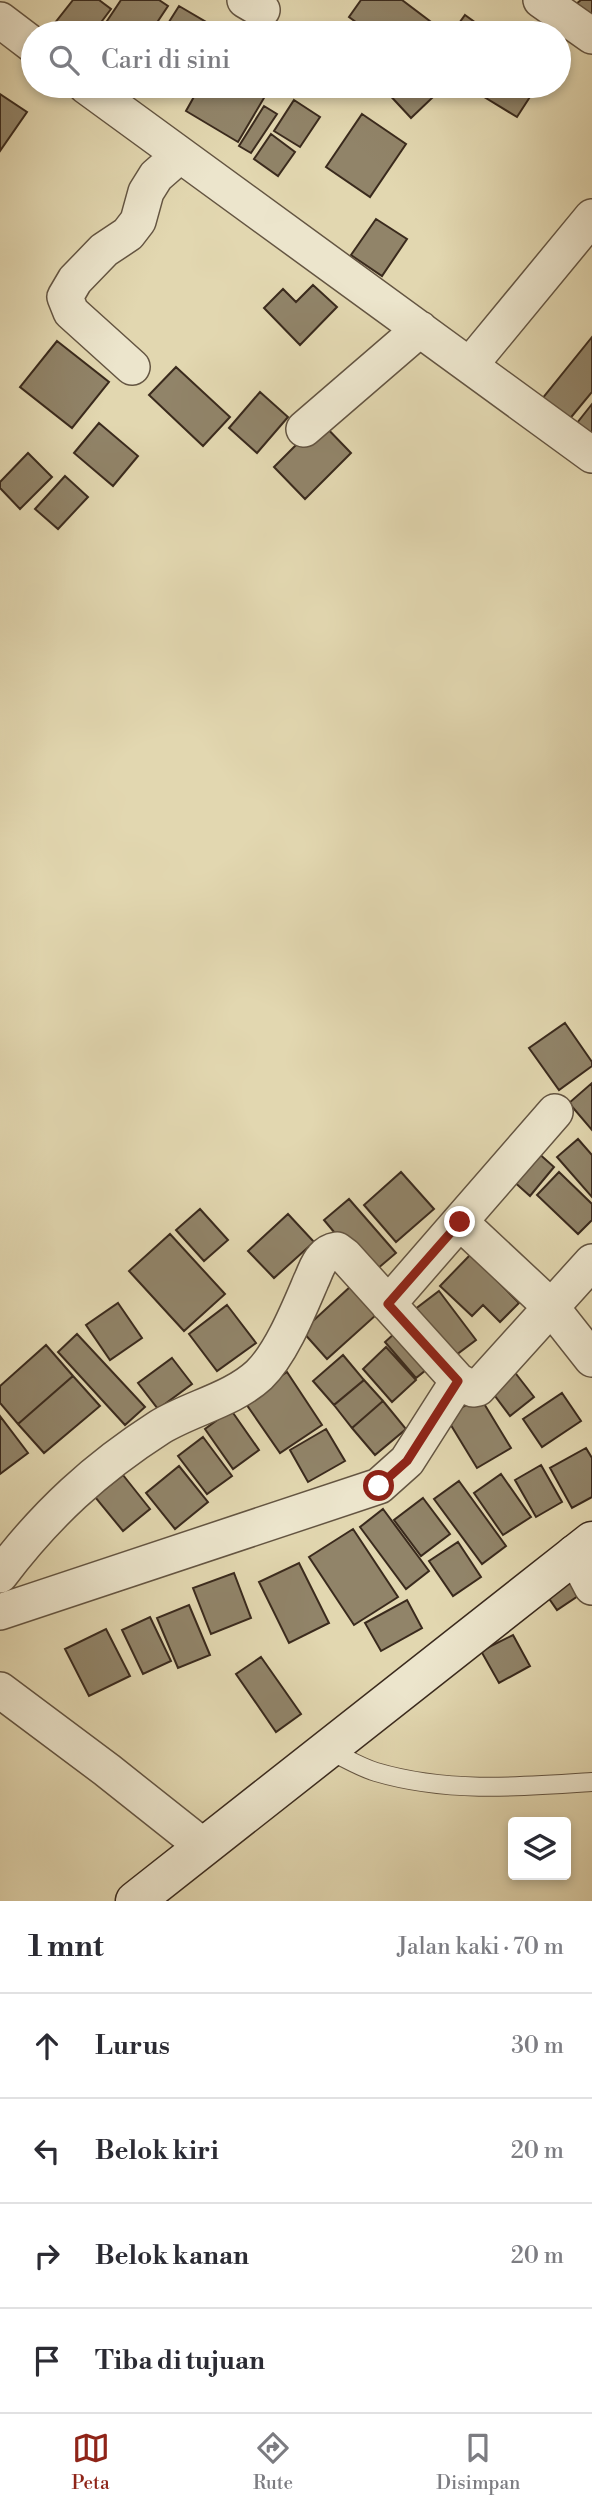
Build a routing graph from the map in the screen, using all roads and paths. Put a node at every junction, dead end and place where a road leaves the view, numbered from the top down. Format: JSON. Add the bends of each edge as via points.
{"nodes":[{"id":1,"x":559,"y":5,"type":"edge"},
{"id":2,"x":0,"y":20,"type":"edge"},
{"id":3,"x":592,"y":36,"type":"edge"},
{"id":4,"x":21,"y":37,"type":"edge"},
{"id":5,"x":102,"y":98,"type":"edge"},
{"id":6,"x":180,"y":155,"type":"junction"},
{"id":7,"x":592,"y":217,"type":"edge"},
{"id":8,"x":420,"y":329,"type":"junction"},
{"id":9,"x":470,"y":365,"type":"junction"},
{"id":10,"x":132,"y":367,"type":"dead end"},
{"id":11,"x":304,"y":429,"type":"dead end"},
{"id":12,"x":592,"y":455,"type":"edge"},
{"id":13,"x":555,"y":1112,"type":"dead end"},
{"id":14,"x":460,"y":1222,"type":"junction"},
{"id":15,"x":592,"y":1262,"type":"edge"},
{"id":16,"x":388,"y":1304,"type":"junction"},
{"id":17,"x":551,"y":1307,"type":"junction"},
{"id":18,"x":592,"y":1359,"type":"edge"},
{"id":19,"x":458,"y":1381,"type":"junction"},
{"id":20,"x":583,"y":1547,"type":"edge"},
{"id":21,"x":0,"y":1575,"type":"edge"},
{"id":22,"x":592,"y":1587,"type":"edge"},
{"id":23,"x":0,"y":1612,"type":"edge"},
{"id":24,"x":0,"y":1690,"type":"edge"},
{"id":25,"x":326,"y":1749,"type":"junction"},
{"id":26,"x":592,"y":1782,"type":"edge"},
{"id":27,"x":204,"y":1847,"type":"junction"},
{"id":28,"x":135,"y":1901,"type":"edge"}],
"edges":[{"from":1,"to":3,"type":"street"},
{"from":2,"to":4,"type":"street"},
{"from":5,"to":6,"type":"street"},
{"from":6,"to":8,"type":"street"},
{"from":6,"to":10,"type":"street","via":[[156,176],[128,234],[104,250],[65,297],[71,312]]},
{"from":7,"to":9,"type":"street"},
{"from":8,"to":9,"type":"street"},
{"from":8,"to":11,"type":"street"},
{"from":9,"to":12,"type":"street"},
{"from":13,"to":14,"type":"street"},
{"from":14,"to":16,"type":"street"},
{"from":14,"to":17,"type":"street"},
{"from":15,"to":17,"type":"street"},
{"from":16,"to":19,"type":"street"},
{"from":16,"to":21,"type":"street","via":[[342,1252],[328,1253],[260,1374],[162,1426],[121,1455],[67,1497]]},
{"from":17,"to":18,"type":"street"},
{"from":17,"to":19,"type":"street","via":[[478,1388]]},
{"from":19,"to":23,"type":"street","via":[[407,1461],[379,1486]]},
{"from":20,"to":22,"type":"street"},
{"from":20,"to":25,"type":"street"},
{"from":24,"to":27,"type":"street"},
{"from":25,"to":26,"type":"lane","via":[[373,1771],[459,1786],[509,1788]]},
{"from":25,"to":27,"type":"street"},
{"from":27,"to":28,"type":"street"}]}
